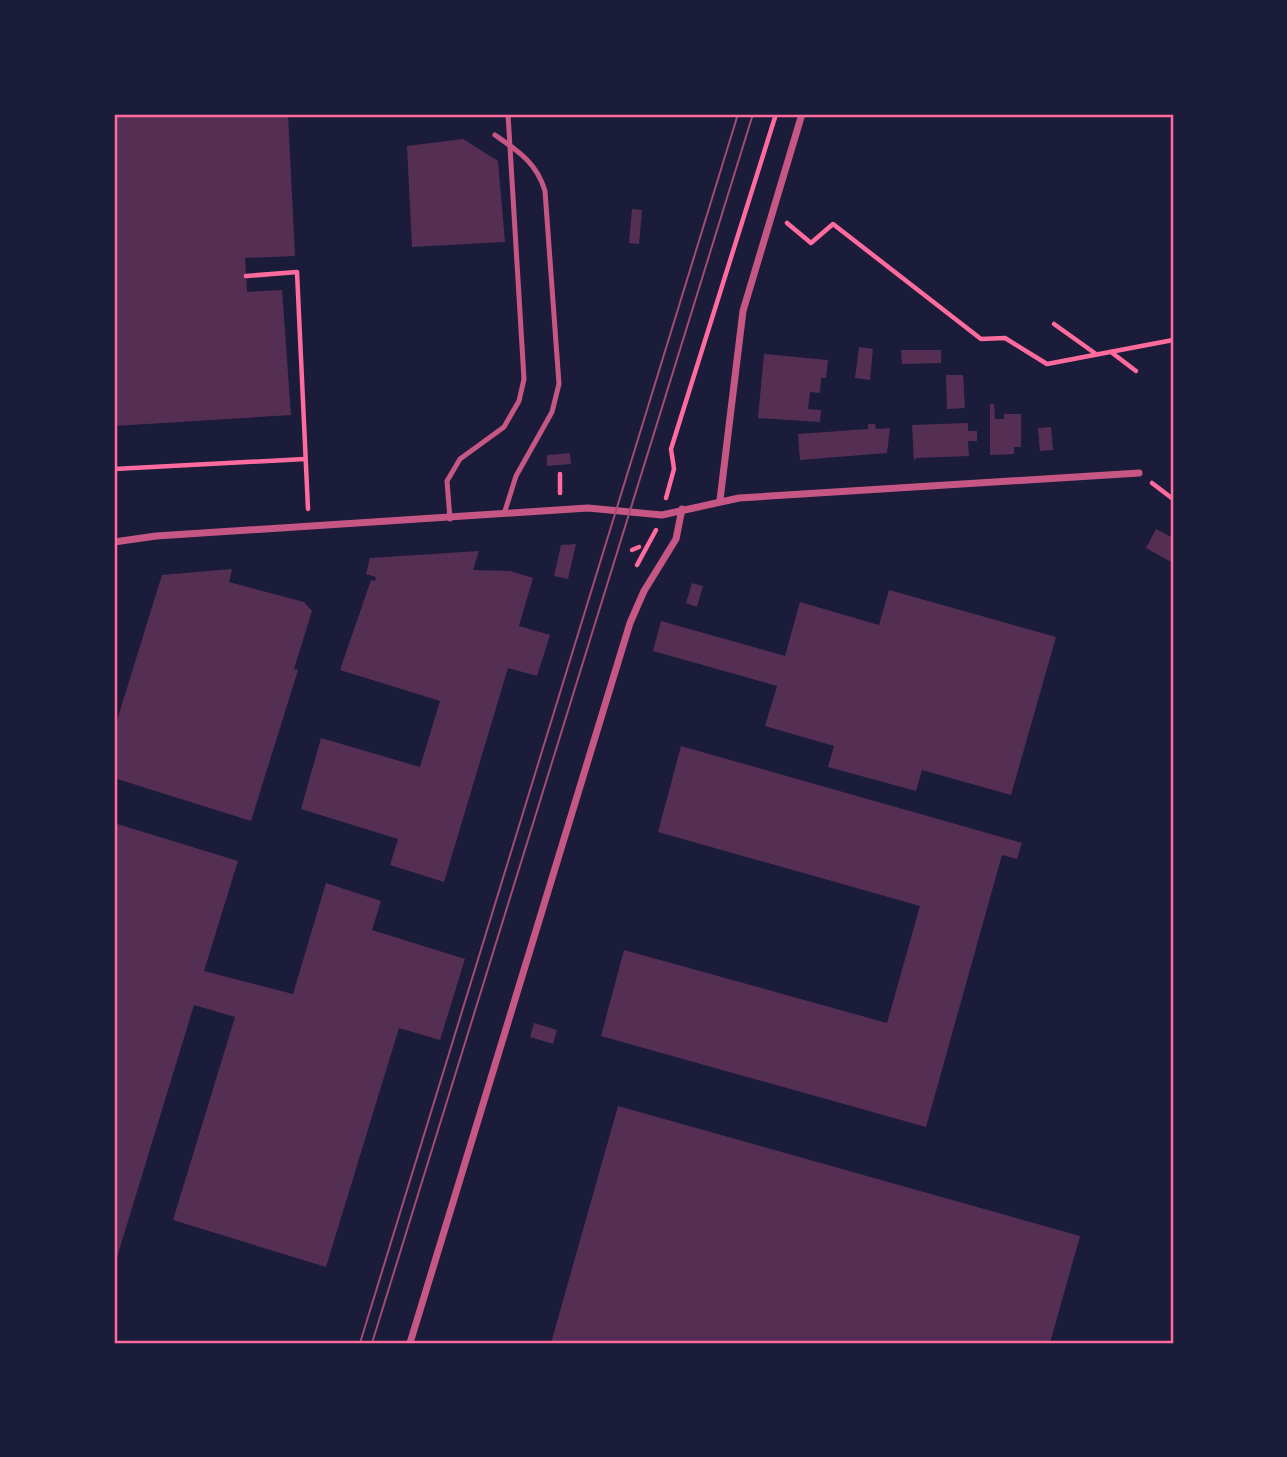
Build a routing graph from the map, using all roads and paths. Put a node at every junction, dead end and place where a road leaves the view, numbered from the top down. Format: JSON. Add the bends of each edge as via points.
{"nodes":[{"id":1,"x":776,"y":114,"type":"edge"},
{"id":2,"x":802,"y":114,"type":"edge"},
{"id":3,"x":508,"y":117,"type":"edge"},
{"id":4,"x":495,"y":135,"type":"dead end"},
{"id":5,"x":772,"y":212,"type":"junction"},
{"id":6,"x":246,"y":276,"type":"dead end"},
{"id":7,"x":1054,"y":324,"type":"dead end"},
{"id":8,"x":1173,"y":340,"type":"edge"},
{"id":9,"x":1111,"y":352,"type":"junction"},
{"id":10,"x":1097,"y":355,"type":"junction"},
{"id":11,"x":1136,"y":371,"type":"dead end"},
{"id":12,"x":305,"y":459,"type":"junction"},
{"id":13,"x":114,"y":469,"type":"edge"},
{"id":14,"x":1139,"y":473,"type":"joint"},
{"id":15,"x":672,"y":479,"type":"dead end"},
{"id":16,"x":1173,"y":499,"type":"edge"},
{"id":17,"x":720,"y":500,"type":"junction"},
{"id":18,"x":682,"y":509,"type":"junction"},
{"id":19,"x":504,"y":513,"type":"junction"},
{"id":20,"x":450,"y":519,"type":"junction"},
{"id":21,"x":310,"y":527,"type":"junction"},
{"id":22,"x":114,"y":542,"type":"edge"},
{"id":23,"x":639,"y":547,"type":"dead end"},
{"id":24,"x":632,"y":550,"type":"dead end"},
{"id":25,"x":410,"y":1343,"type":"edge"}],
"edges":[{"from":1,"to":15,"type":"path","via":[[671,449]]},
{"from":2,"to":5,"type":"street"},
{"from":3,"to":20,"type":"lane","via":[[524,379],[519,401],[504,427],[460,459],[447,481]]},
{"from":4,"to":19,"type":"lane","via":[[527,158],[539,172],[545,191],[559,384],[552,412],[516,475]]},
{"from":5,"to":10,"type":"path","via":[[811,243],[833,224],[981,339],[1005,338],[1046,364]]},
{"from":5,"to":17,"type":"street","via":[[743,311]]},
{"from":6,"to":12,"type":"path","via":[[297,272]]},
{"from":7,"to":10,"type":"path"},
{"from":8,"to":9,"type":"path"},
{"from":9,"to":10,"type":"path"},
{"from":9,"to":11,"type":"path"},
{"from":12,"to":13,"type":"path"},
{"from":12,"to":21,"type":"path"},
{"from":14,"to":16,"type":"path"},
{"from":14,"to":17,"type":"street"},
{"from":17,"to":18,"type":"street"},
{"from":18,"to":19,"type":"street","via":[[662,514],[588,508]]},
{"from":18,"to":25,"type":"street","via":[[676,539],[643,591],[630,623]]},
{"from":19,"to":20,"type":"street"},
{"from":20,"to":21,"type":"street"},
{"from":21,"to":22,"type":"street"},
{"from":23,"to":24,"type":"path"}]}
